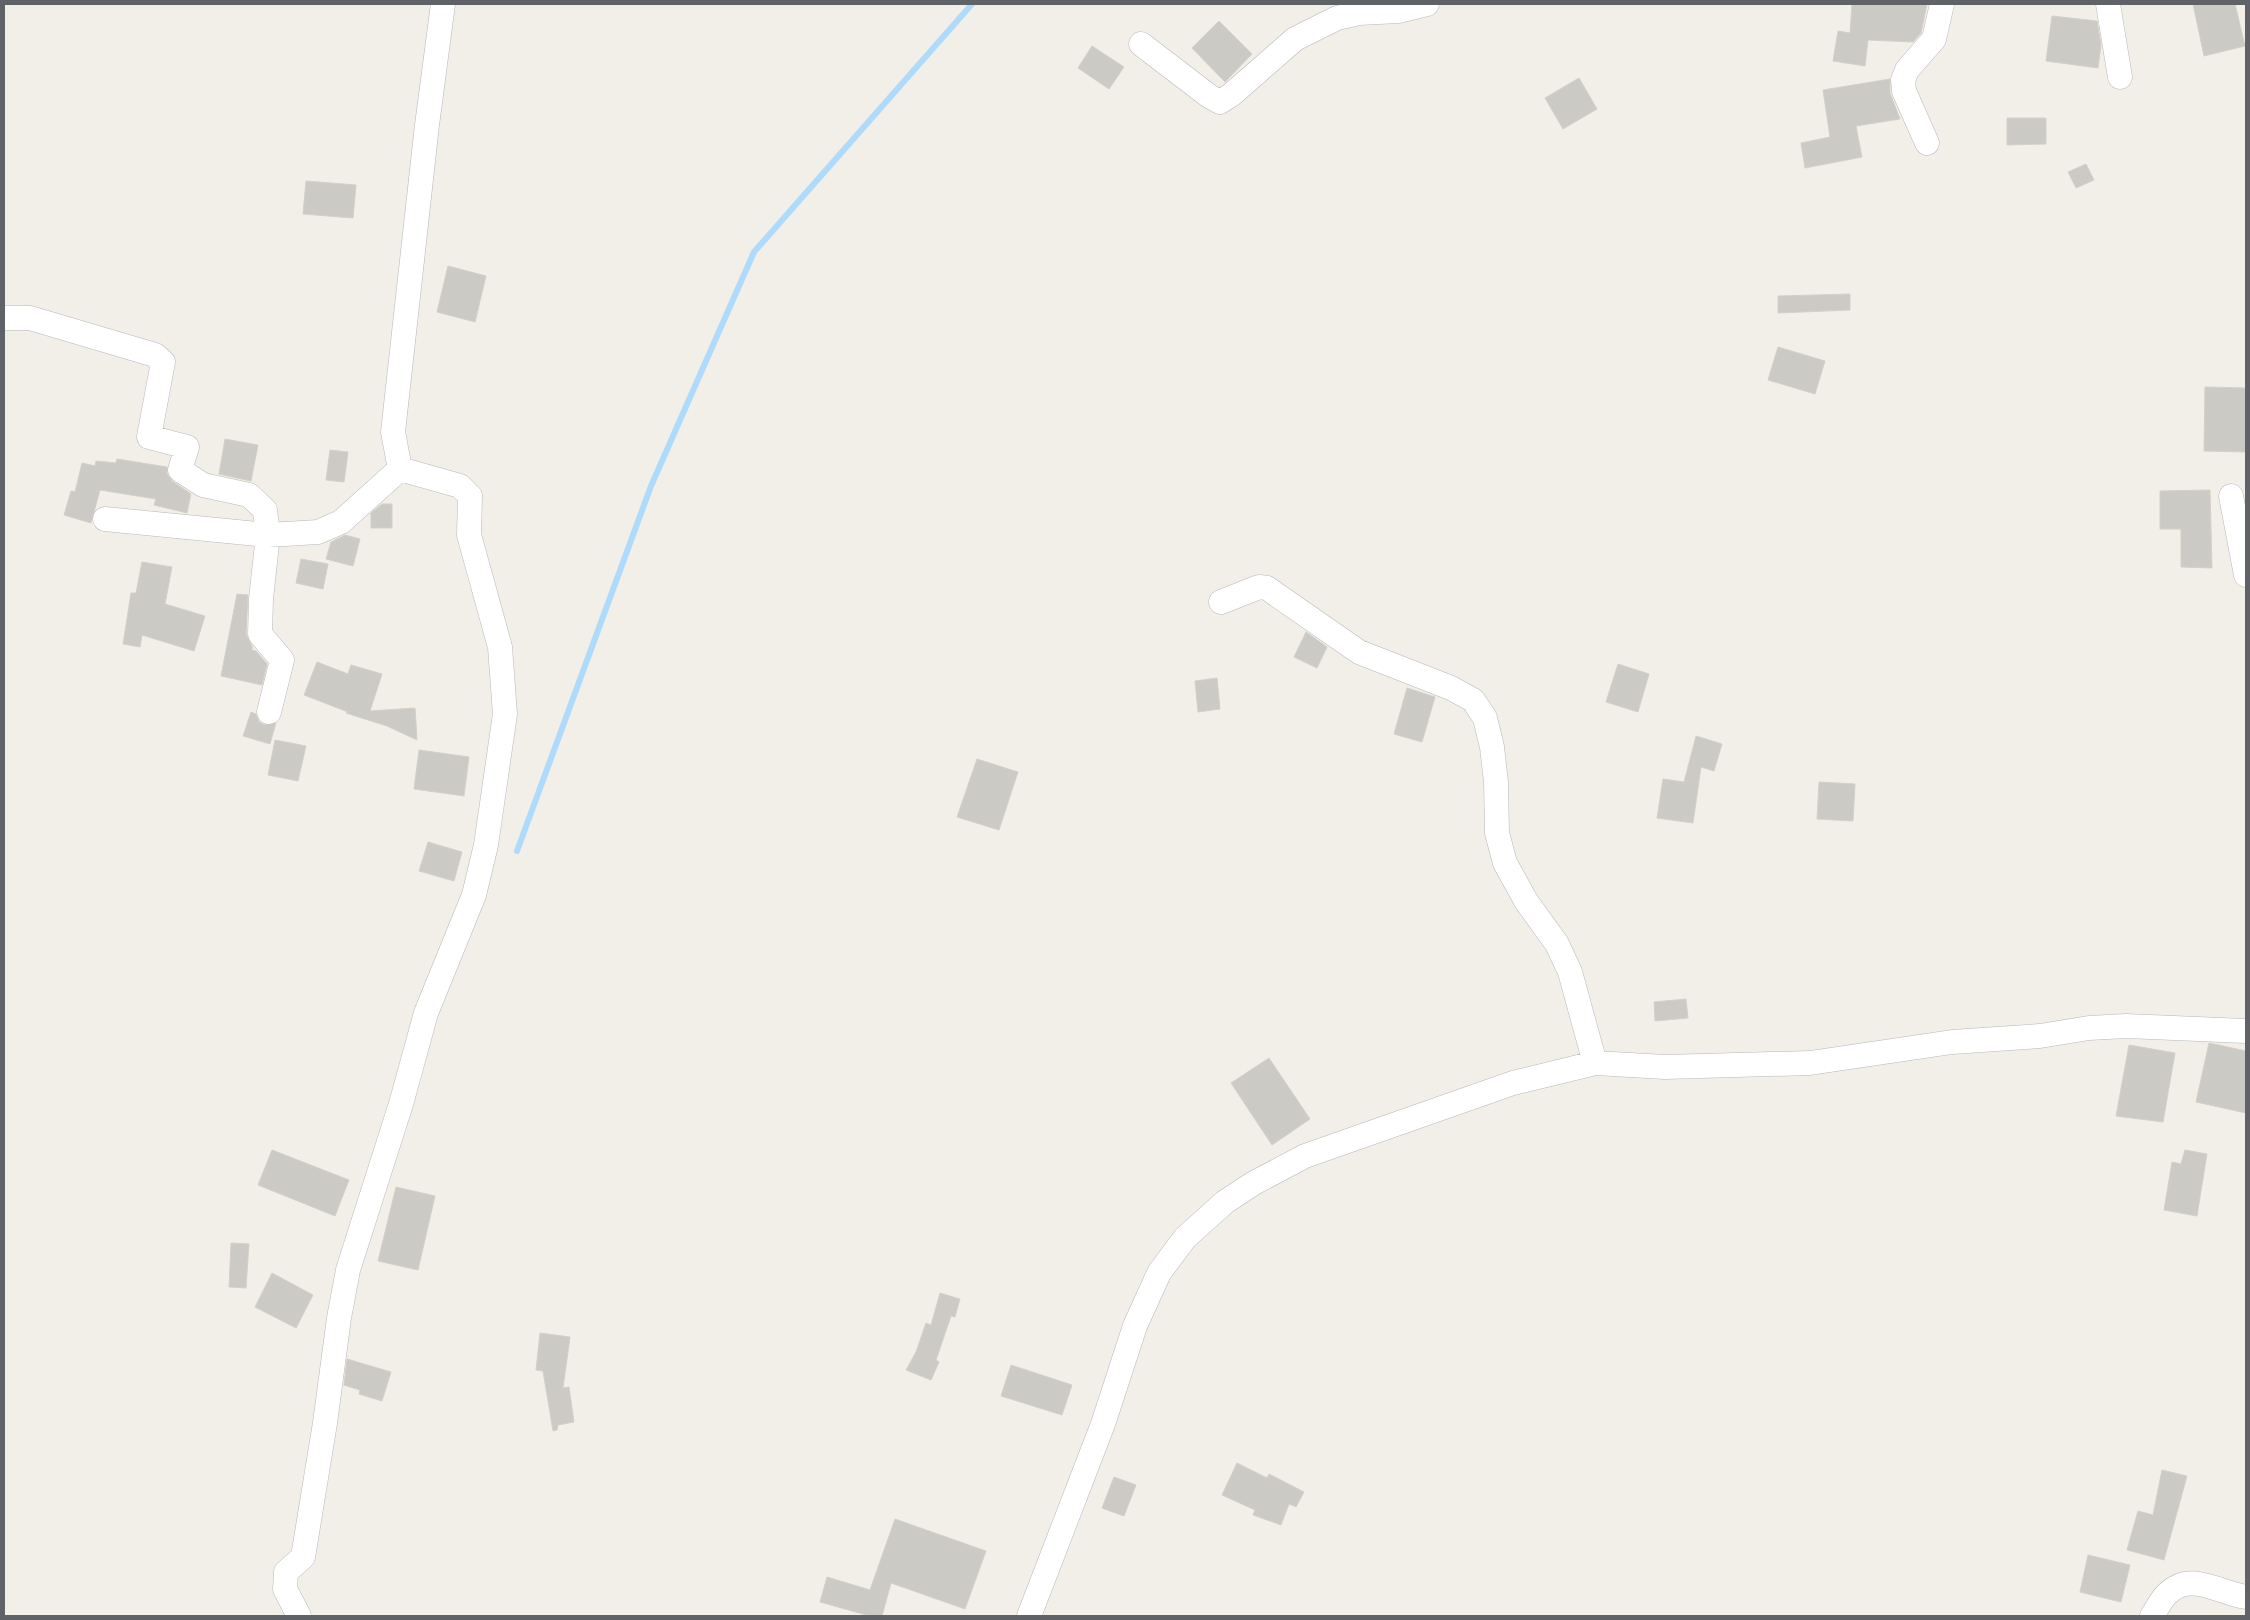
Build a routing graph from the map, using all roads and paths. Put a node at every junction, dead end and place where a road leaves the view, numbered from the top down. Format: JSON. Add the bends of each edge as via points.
{"nodes":[{"id":1,"x":443,"y":4,"type":"edge"},
{"id":2,"x":1427,"y":4,"type":"edge"},
{"id":3,"x":1942,"y":4,"type":"edge"},
{"id":4,"x":2108,"y":4,"type":"edge"},
{"id":5,"x":1141,"y":44,"type":"dead end"},
{"id":6,"x":2120,"y":76,"type":"dead end"},
{"id":7,"x":1927,"y":144,"type":"dead end"},
{"id":8,"x":4,"y":318,"type":"edge"},
{"id":9,"x":400,"y":469,"type":"junction"},
{"id":10,"x":2232,"y":496,"type":"dead end"},
{"id":11,"x":105,"y":519,"type":"dead end"},
{"id":12,"x":268,"y":536,"type":"junction"},
{"id":13,"x":2246,"y":575,"type":"edge"},
{"id":14,"x":1221,"y":602,"type":"dead end"},
{"id":15,"x":269,"y":712,"type":"dead end"},
{"id":16,"x":2246,"y":1031,"type":"edge"},
{"id":17,"x":1595,"y":1063,"type":"junction"},
{"id":18,"x":2246,"y":1597,"type":"edge"},
{"id":19,"x":299,"y":1616,"type":"edge"},
{"id":20,"x":1029,"y":1616,"type":"edge"},
{"id":21,"x":2152,"y":1616,"type":"edge"}],
"edges":[{"from":1,"to":9,"type":"street","via":[[393,432]]},
{"from":2,"to":5,"type":"street","via":[[1337,18],[1296,39],[1220,102]]},
{"from":3,"to":7,"type":"street","via":[[1931,45],[1907,70],[1903,80],[1904,92]]},
{"from":4,"to":6,"type":"street"},
{"from":8,"to":12,"type":"street","via":[[30,318],[155,354],[163,362],[149,437],[187,447],[180,470],[204,485],[249,495],[265,510]]},
{"from":9,"to":12,"type":"street","via":[[341,522],[318,532]]},
{"from":9,"to":19,"type":"street","via":[[460,486],[470,496],[469,535],[500,647],[505,714],[486,845],[474,896],[426,1013],[401,1104],[348,1270],[303,1557],[286,1572],[285,1588]]},
{"from":10,"to":13,"type":"street"},
{"from":11,"to":12,"type":"street"},
{"from":12,"to":15,"type":"street","via":[[260,599],[260,634],[282,660]]},
{"from":14,"to":17,"type":"street","via":[[1259,587],[1267,588],[1359,652],[1451,688],[1473,700],[1485,718],[1492,747],[1497,832],[1505,863],[1526,901],[1557,944],[1570,972]]},
{"from":16,"to":17,"type":"street","via":[[2126,1026],[1952,1042],[1810,1063],[1665,1067]]},
{"from":17,"to":20,"type":"street","via":[[1513,1083],[1305,1156],[1254,1182],[1185,1238],[1159,1273],[1136,1326],[1103,1424]]},
{"from":18,"to":21,"type":"street","via":[[2194,1582],[2184,1583],[2167,1594]]}]}
